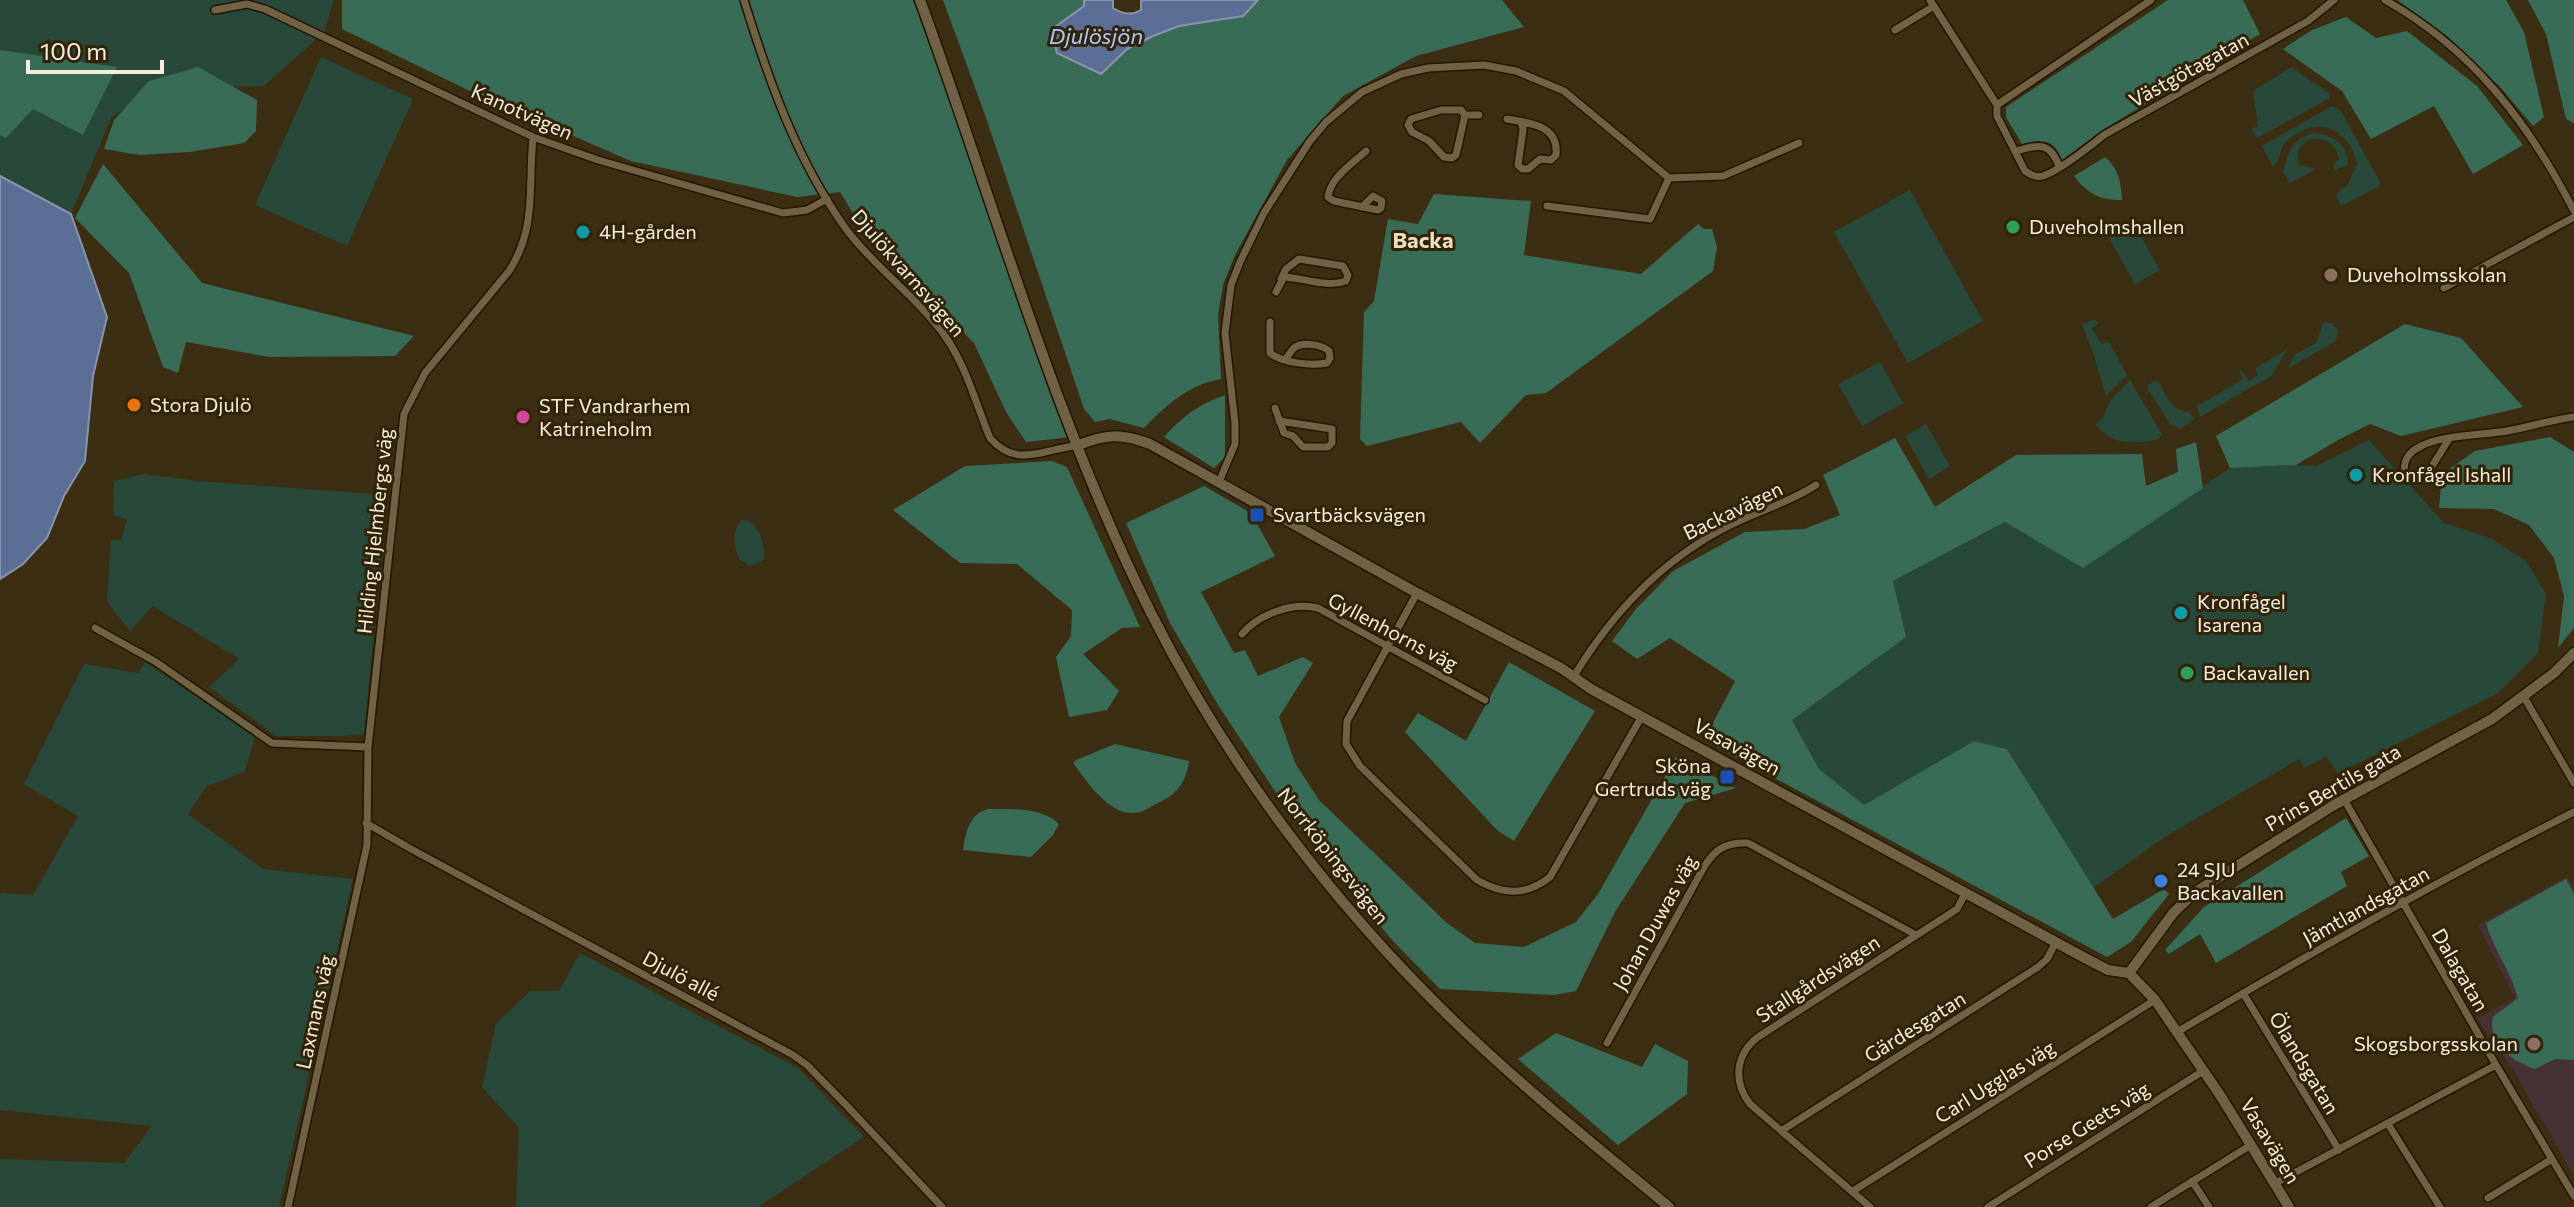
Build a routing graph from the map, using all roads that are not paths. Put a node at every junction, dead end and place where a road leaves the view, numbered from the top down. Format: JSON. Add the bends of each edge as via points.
{"nodes":[{"id":1,"x":744,"y":0,"type":"edge"},
{"id":2,"x":920,"y":0,"type":"edge"},
{"id":3,"x":2151,"y":0,"type":"edge"},
{"id":4,"x":2334,"y":0,"type":"edge"},
{"id":5,"x":2385,"y":0,"type":"edge"},
{"id":6,"x":1932,"y":3,"type":"edge"},
{"id":7,"x":215,"y":10,"type":"dead end"},
{"id":8,"x":1895,"y":30,"type":"dead end"},
{"id":9,"x":1997,"y":105,"type":"junction"},
{"id":10,"x":1465,"y":115,"type":"junction"},
{"id":11,"x":1479,"y":115,"type":"dead end"},
{"id":12,"x":1507,"y":119,"type":"dead end"},
{"id":13,"x":1521,"y":121,"type":"junction"},
{"id":14,"x":533,"y":137,"type":"junction"},
{"id":15,"x":1799,"y":143,"type":"dead end"},
{"id":16,"x":1366,"y":151,"type":"dead end"},
{"id":17,"x":2017,"y":151,"type":"junction"},
{"id":18,"x":2059,"y":166,"type":"junction"},
{"id":19,"x":1669,"y":178,"type":"junction"},
{"id":20,"x":827,"y":199,"type":"junction"},
{"id":21,"x":1547,"y":206,"type":"dead end"},
{"id":22,"x":1362,"y":207,"type":"dead end"},
{"id":23,"x":2574,"y":214,"type":"edge"},
{"id":24,"x":1281,"y":279,"type":"junction"},
{"id":25,"x":2444,"y":288,"type":"dead end"},
{"id":26,"x":1276,"y":292,"type":"dead end"},
{"id":27,"x":1270,"y":322,"type":"dead end"},
{"id":28,"x":1285,"y":360,"type":"junction"},
{"id":29,"x":1275,"y":408,"type":"dead end"},
{"id":30,"x":2574,"y":417,"type":"edge"},
{"id":31,"x":1279,"y":421,"type":"junction"},
{"id":32,"x":2449,"y":439,"type":"junction"},
{"id":33,"x":1076,"y":446,"type":"junction"},
{"id":34,"x":1219,"y":482,"type":"junction"},
{"id":35,"x":1816,"y":485,"type":"dead end"},
{"id":36,"x":1417,"y":593,"type":"junction"},
{"id":37,"x":95,"y":628,"type":"dead end"},
{"id":38,"x":1242,"y":634,"type":"dead end"},
{"id":39,"x":1388,"y":646,"type":"junction"},
{"id":40,"x":2574,"y":653,"type":"edge"},
{"id":41,"x":1574,"y":676,"type":"junction"},
{"id":42,"x":2524,"y":697,"type":"junction"},
{"id":43,"x":1485,"y":700,"type":"dead end"},
{"id":44,"x":1642,"y":716,"type":"junction"},
{"id":45,"x":368,"y":747,"type":"junction"},
{"id":46,"x":2574,"y":783,"type":"edge"},
{"id":47,"x":2345,"y":801,"type":"junction"},
{"id":48,"x":2574,"y":812,"type":"edge"},
{"id":49,"x":366,"y":823,"type":"junction"},
{"id":50,"x":1966,"y":892,"type":"junction"},
{"id":51,"x":2403,"y":903,"type":"junction"},
{"id":52,"x":1916,"y":935,"type":"junction"},
{"id":53,"x":2056,"y":942,"type":"junction"},
{"id":54,"x":2129,"y":973,"type":"junction"},
{"id":55,"x":2243,"y":993,"type":"junction"},
{"id":56,"x":2155,"y":1000,"type":"junction"},
{"id":57,"x":2177,"y":1032,"type":"junction"},
{"id":58,"x":1607,"y":1043,"type":"dead end"},
{"id":59,"x":2496,"y":1065,"type":"junction"},
{"id":60,"x":2203,"y":1071,"type":"junction"},
{"id":61,"x":2388,"y":1124,"type":"junction"},
{"id":62,"x":1781,"y":1131,"type":"junction"},
{"id":63,"x":2251,"y":1145,"type":"junction"},
{"id":64,"x":2339,"y":1150,"type":"junction"},
{"id":65,"x":2552,"y":1159,"type":"junction"},
{"id":66,"x":2192,"y":1181,"type":"junction"},
{"id":67,"x":2274,"y":1184,"type":"junction"},
{"id":68,"x":1853,"y":1191,"type":"junction"},
{"id":69,"x":2574,"y":1196,"type":"edge"},
{"id":70,"x":2488,"y":1198,"type":"dead end"},
{"id":71,"x":288,"y":1207,"type":"edge"},
{"id":72,"x":942,"y":1207,"type":"edge"},
{"id":73,"x":1669,"y":1207,"type":"edge"},
{"id":74,"x":1870,"y":1207,"type":"edge"},
{"id":75,"x":1988,"y":1207,"type":"edge"},
{"id":76,"x":2151,"y":1207,"type":"edge"},
{"id":77,"x":2209,"y":1207,"type":"edge"},
{"id":78,"x":2289,"y":1207,"type":"edge"},
{"id":79,"x":2440,"y":1207,"type":"edge"}],
"edges":[{"from":1,"to":20,"type":"street","name":"Djulökvarnsvägen","via":[[768,80],[798,150]]},
{"from":2,"to":33,"type":"street","name":"Norrköpingsvägen"},
{"from":3,"to":9,"type":"street"},
{"from":4,"to":18,"type":"street","name":"Västgötagatan","via":[[2308,21],[2104,135]]},
{"from":5,"to":23,"type":"street","via":[[2439,36],[2494,87],[2520,120]]},
{"from":6,"to":8,"type":"street"},
{"from":6,"to":9,"type":"street","name":"Västgötagatan"},
{"from":7,"to":14,"type":"street","name":"Kanotvägen","via":[[247,4],[265,9]]},
{"from":9,"to":17,"type":"street","name":"Västgötagatan","via":[[1997,116]]},
{"from":10,"to":10,"type":"street","via":[[1452,158],[1408,125],[1411,119],[1441,110],[1461,110]]},
{"from":10,"to":11,"type":"street"},
{"from":12,"to":13,"type":"street"},
{"from":13,"to":13,"type":"street","via":[[1551,133],[1557,141],[1551,160],[1540,159],[1528,169],[1518,165]]},
{"from":14,"to":20,"type":"street","name":"Kanotvägen","via":[[783,213],[807,210]]},
{"from":14,"to":45,"type":"street","name":"Hilding Hjelmbergs väg","via":[[530,212],[520,255],[425,373],[404,414]]},
{"from":15,"to":19,"type":"street","via":[[1723,176]]},
{"from":16,"to":22,"type":"street","via":[[1328,192],[1334,201]]},
{"from":17,"to":18,"type":"street","via":[[2045,147]]},
{"from":17,"to":18,"type":"street","name":"Västgötagatan","via":[[2025,171],[2033,176]]},
{"from":19,"to":21,"type":"street","via":[[1650,219]]},
{"from":19,"to":34,"type":"street","via":[[1564,91],[1516,71],[1484,65],[1428,68],[1362,92],[1310,141],[1264,213],[1231,285],[1225,333],[1235,444]]},
{"from":20,"to":33,"type":"street","name":"Djulökvarnsvägen","via":[[868,256],[942,332],[998,447],[1021,457]]},
{"from":23,"to":25,"type":"street"},
{"from":24,"to":24,"type":"street","via":[[1341,283],[1348,275],[1343,266],[1299,259]]},
{"from":24,"to":26,"type":"street"},
{"from":27,"to":28,"type":"street","via":[[1270,353]]},
{"from":28,"to":28,"type":"street","via":[[1318,365],[1330,358],[1325,347],[1302,344]]},
{"from":29,"to":31,"type":"street"},
{"from":30,"to":32,"type":"street"},
{"from":31,"to":31,"type":"street","via":[[1284,433],[1303,447],[1332,443],[1332,429]]},
{"from":32,"to":32,"type":"street","via":[[2413,451],[2404,463],[2406,475],[2425,475]]},
{"from":33,"to":34,"type":"street","name":"Vasavägen","via":[[1127,436]]},
{"from":33,"to":73,"type":"street","name":"Norrköpingsvägen","via":[[1117,542],[1200,702],[1323,877],[1454,1021]]},
{"from":34,"to":36,"type":"street","name":"Vasavägen"},
{"from":35,"to":41,"type":"street","name":"Backavägen","via":[[1722,530],[1662,569],[1634,594]]},
{"from":36,"to":39,"type":"street"},
{"from":36,"to":41,"type":"street","name":"Vasavägen"},
{"from":37,"to":45,"type":"street","via":[[156,662],[272,743]]},
{"from":38,"to":39,"type":"street","name":"Gyllenhorns väg","via":[[1281,610],[1308,606]]},
{"from":39,"to":43,"type":"street","name":"Gyllenhorns väg"},
{"from":39,"to":44,"type":"street","via":[[1347,721],[1351,755],[1477,880],[1501,891],[1533,889],[1550,877]]},
{"from":40,"to":42,"type":"street","name":"Prins Bertils gata"},
{"from":41,"to":44,"type":"street","name":"Vasavägen"},
{"from":42,"to":46,"type":"street"},
{"from":42,"to":47,"type":"street","name":"Prins Bertils gata"},
{"from":44,"to":50,"type":"street","name":"Vasavägen"},
{"from":45,"to":49,"type":"street","name":"Hilding Hjelmbergs väg"},
{"from":47,"to":51,"type":"street","name":"Dalagatan"},
{"from":47,"to":54,"type":"street","name":"Prins Bertils gata","via":[[2189,897]]},
{"from":48,"to":51,"type":"street","name":"Jämtlandsgatan"},
{"from":49,"to":71,"type":"street","name":"Laxmans väg","via":[[359,890]]},
{"from":49,"to":72,"type":"street","name":"Djulö allé","via":[[793,1055]]},
{"from":50,"to":52,"type":"street","name":"Stallgårdsvägen","via":[[1957,909]]},
{"from":50,"to":53,"type":"street","name":"Vasavägen"},
{"from":51,"to":55,"type":"street","name":"Jämtlandsgatan"},
{"from":51,"to":59,"type":"street","name":"Dalagatan"},
{"from":52,"to":58,"type":"street","name":"Johan Duwas väg","via":[[1748,843],[1720,847]]},
{"from":52,"to":62,"type":"street","name":"Stallgårdsvägen","via":[[1750,1044],[1738,1067],[1742,1094]]},
{"from":53,"to":54,"type":"street","name":"Vasavägen","via":[[2108,970]]},
{"from":53,"to":62,"type":"street","name":"Gärdesgatan","via":[[2038,967]]},
{"from":54,"to":56,"type":"street","name":"Vasavägen"},
{"from":55,"to":57,"type":"street","name":"Jämtlandsgatan"},
{"from":55,"to":64,"type":"street","name":"Ölandsgatan"},
{"from":56,"to":57,"type":"street","name":"Vasavägen"},
{"from":56,"to":68,"type":"street","name":"Carl Ugglas väg"},
{"from":57,"to":60,"type":"street","name":"Vasavägen"},
{"from":59,"to":61,"type":"street"},
{"from":59,"to":65,"type":"street","name":"Dalagatan"},
{"from":60,"to":63,"type":"street","name":"Vasavägen"},
{"from":60,"to":75,"type":"street","name":"Porse Geets väg"},
{"from":61,"to":64,"type":"street"},
{"from":61,"to":79,"type":"street"},
{"from":62,"to":68,"type":"street","name":"Stallgårdsvägen"},
{"from":63,"to":66,"type":"street"},
{"from":63,"to":67,"type":"street","name":"Vasavägen"},
{"from":64,"to":67,"type":"street"},
{"from":65,"to":69,"type":"street","name":"Dalagatan"},
{"from":65,"to":70,"type":"street"},
{"from":66,"to":76,"type":"street"},
{"from":66,"to":77,"type":"street"},
{"from":67,"to":78,"type":"street","name":"Vasavägen"},
{"from":68,"to":74,"type":"street","name":"Stallgårdsvägen"}]}
